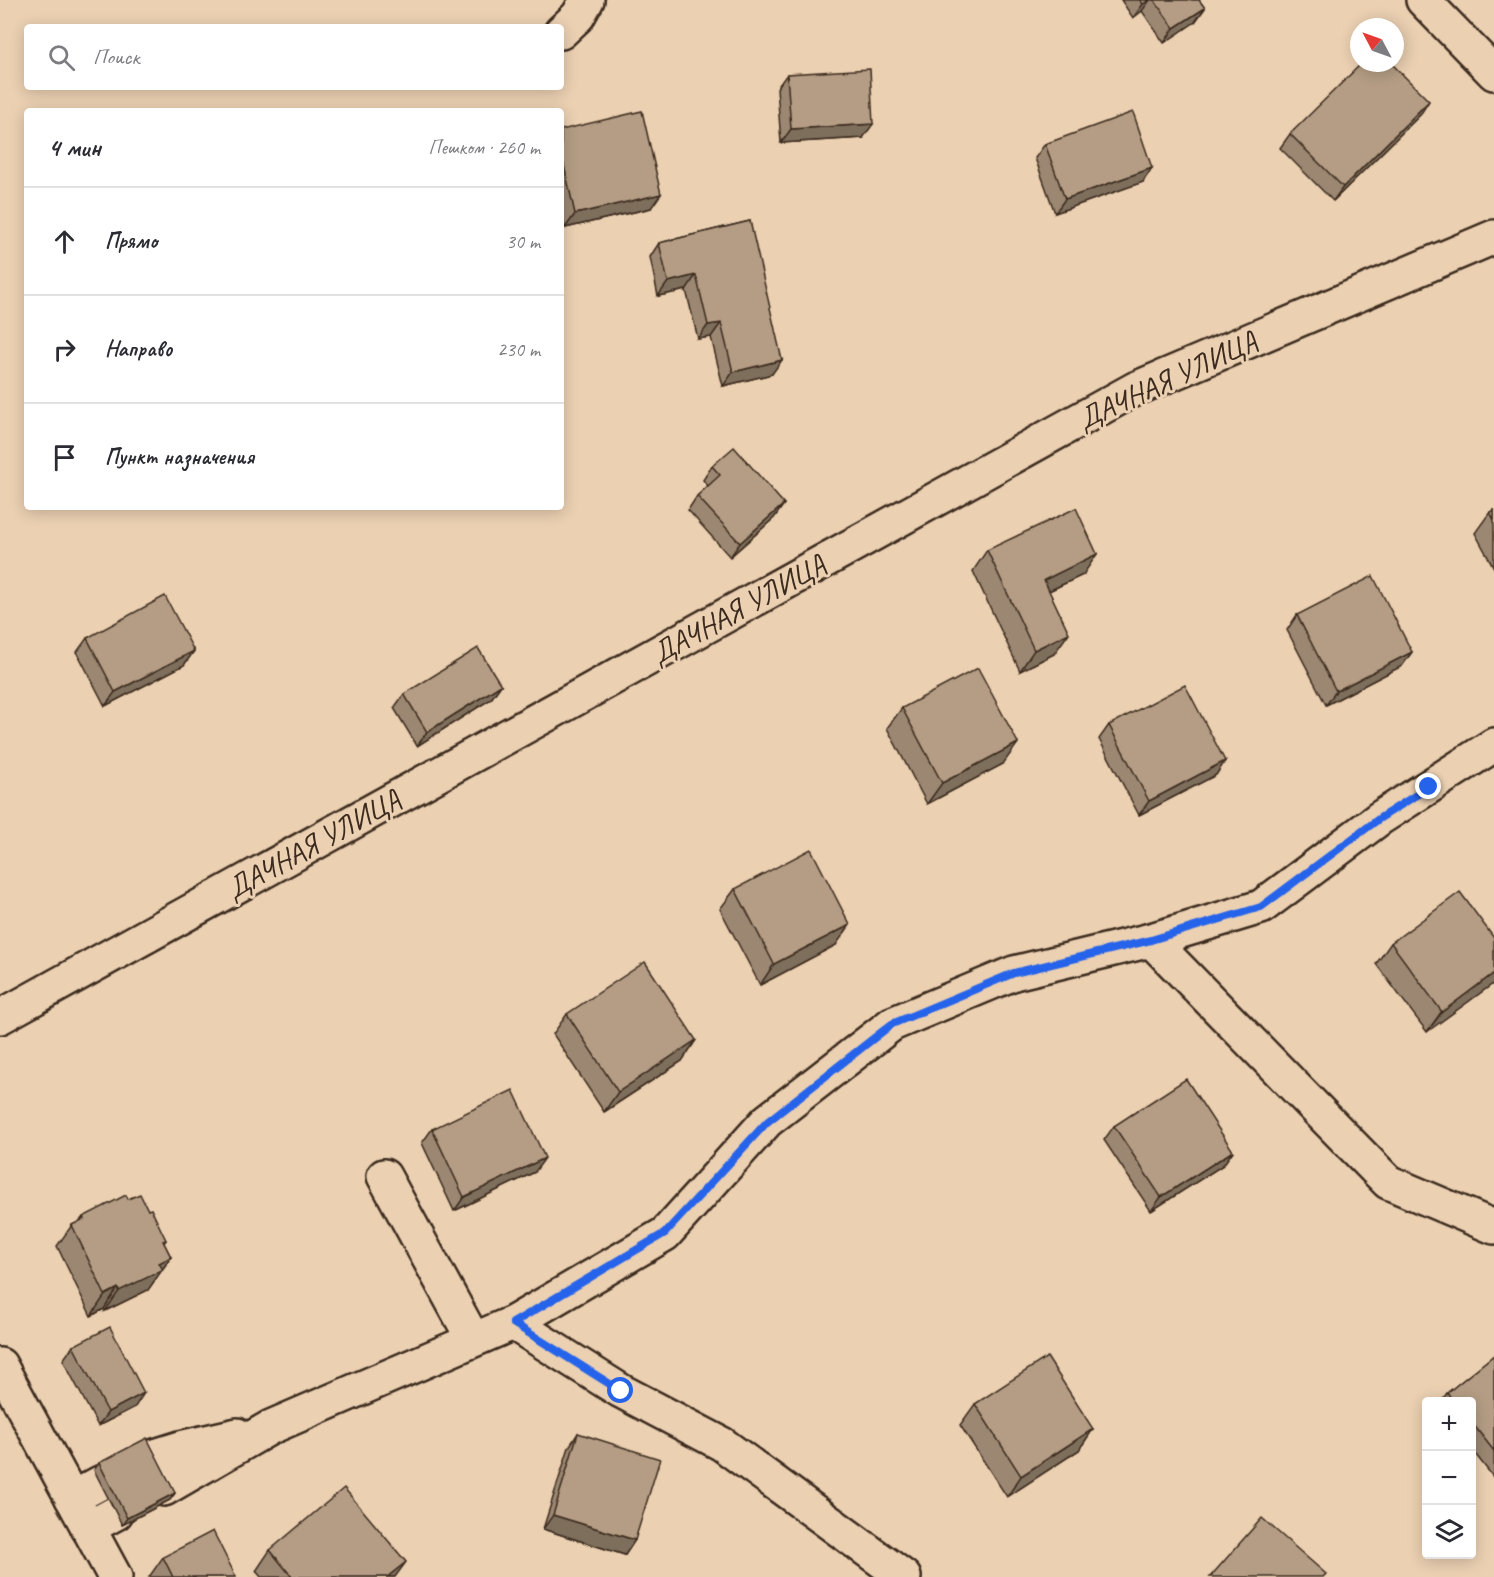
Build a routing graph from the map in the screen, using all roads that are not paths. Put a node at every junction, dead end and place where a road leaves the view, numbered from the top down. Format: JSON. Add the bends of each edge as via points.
{"nodes":[{"id":1,"x":587,"y":0,"type":"edge"},
{"id":2,"x":1423,"y":0,"type":"edge"},
{"id":3,"x":564,"y":29,"type":"edge"},
{"id":4,"x":1494,"y":73,"type":"edge"},
{"id":5,"x":1494,"y":237,"type":"edge"},
{"id":6,"x":1494,"y":745,"type":"edge"},
{"id":7,"x":1151,"y":940,"type":"junction"},
{"id":8,"x":0,"y":1017,"type":"edge"},
{"id":9,"x":384,"y":1176,"type":"dead end"},
{"id":10,"x":1494,"y":1227,"type":"edge"},
{"id":11,"x":513,"y":1323,"type":"junction"},
{"id":12,"x":473,"y":1339,"type":"junction"},
{"id":13,"x":1,"y":1367,"type":"edge"},
{"id":14,"x":271,"y":1427,"type":"junction"},
{"id":15,"x":148,"y":1458,"type":"edge"},
{"id":16,"x":164,"y":1489,"type":"edge"},
{"id":17,"x":108,"y":1575,"type":"edge"},
{"id":18,"x":904,"y":1577,"type":"edge"}],
"edges":[{"from":1,"to":3,"type":"street"},
{"from":2,"to":4,"type":"street"},
{"from":5,"to":8,"type":"street","name":"ДАЧНАЯ УЛИЦА","via":[[1135,390]]},
{"from":6,"to":7,"type":"street","via":[[1380,818],[1261,907]]},
{"from":7,"to":10,"type":"street","via":[[1388,1182]]},
{"from":7,"to":11,"type":"street","via":[[1014,973],[892,1024],[767,1122],[665,1233]]},
{"from":9,"to":12,"type":"street"},
{"from":11,"to":12,"type":"street"},
{"from":11,"to":18,"type":"street","via":[[621,1391],[722,1444]]},
{"from":12,"to":14,"type":"street"},
{"from":13,"to":17,"type":"street","via":[[86,1490],[102,1521]]},
{"from":14,"to":15,"type":"street"},
{"from":14,"to":16,"type":"street"}]}
